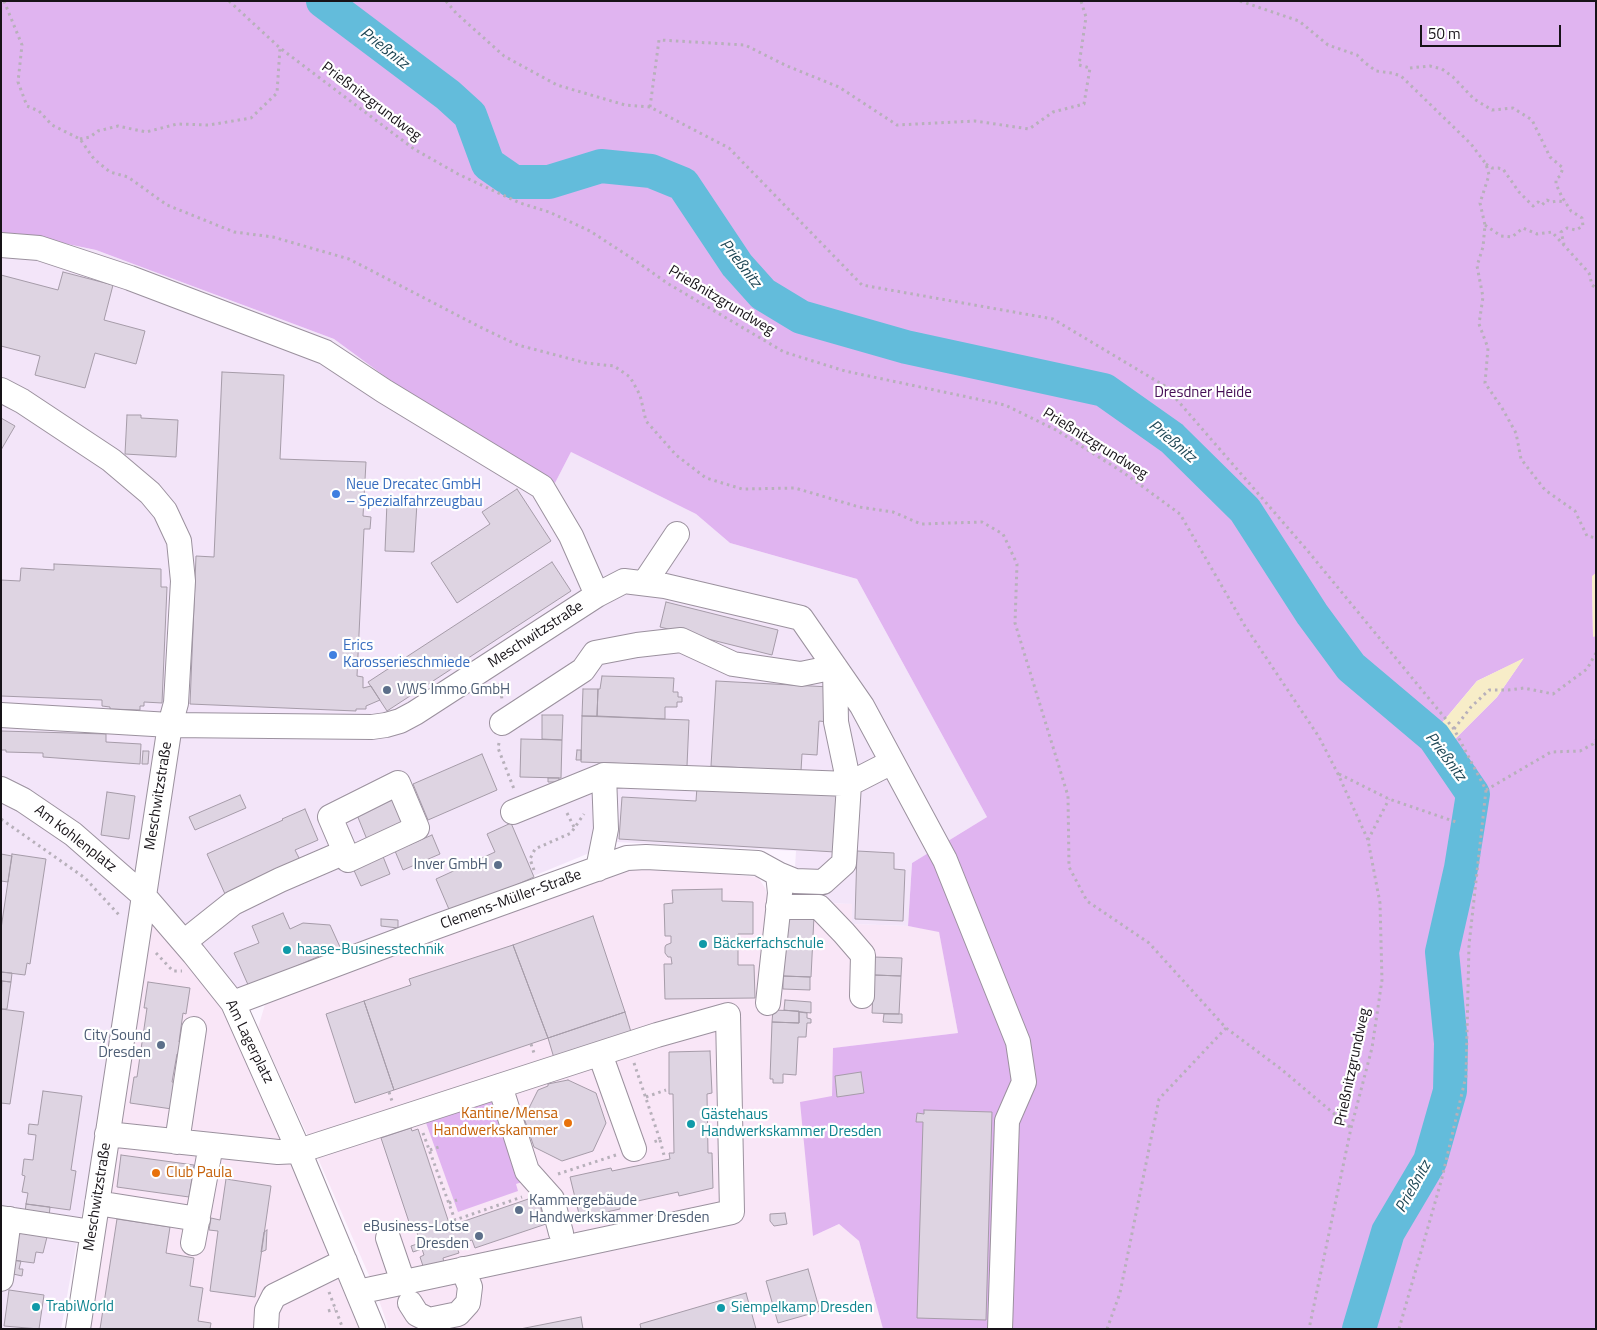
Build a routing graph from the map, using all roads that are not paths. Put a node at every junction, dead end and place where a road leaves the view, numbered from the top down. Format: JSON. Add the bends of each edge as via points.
{"nodes":[{"id":1,"x":1,"y":245,"type":"edge"},
{"id":2,"x":1,"y":390,"type":"edge"},
{"id":3,"x":677,"y":534,"type":"dead end"},
{"id":4,"x":634,"y":581,"type":"junction"},
{"id":5,"x":598,"y":595,"type":"junction"},
{"id":6,"x":835,"y":667,"type":"junction"},
{"id":7,"x":1,"y":715,"type":"edge"},
{"id":8,"x":502,"y":723,"type":"dead end"},
{"id":9,"x":170,"y":725,"type":"junction"},
{"id":10,"x":892,"y":762,"type":"junction"},
{"id":11,"x":604,"y":775,"type":"junction"},
{"id":12,"x":849,"y":784,"type":"junction"},
{"id":13,"x":1,"y":789,"type":"edge"},
{"id":14,"x":513,"y":812,"type":"dead end"},
{"id":15,"x":345,"y":852,"type":"dead end"},
{"id":16,"x":598,"y":869,"type":"junction"},
{"id":17,"x":779,"y":891,"type":"junction"},
{"id":18,"x":144,"y":896,"type":"junction"},
{"id":19,"x":184,"y":942,"type":"junction"},
{"id":20,"x":862,"y":996,"type":"dead end"},
{"id":21,"x":768,"y":1003,"type":"dead end"},
{"id":22,"x":233,"y":1004,"type":"junction"},
{"id":23,"x":194,"y":1029,"type":"dead end"},
{"id":24,"x":600,"y":1054,"type":"junction"},
{"id":25,"x":500,"y":1086,"type":"junction"},
{"id":26,"x":108,"y":1134,"type":"junction"},
{"id":27,"x":178,"y":1142,"type":"junction"},
{"id":28,"x":211,"y":1145,"type":"junction"},
{"id":29,"x":634,"y":1149,"type":"dead end"},
{"id":30,"x":299,"y":1151,"type":"junction"},
{"id":31,"x":97,"y":1203,"type":"junction"},
{"id":32,"x":5,"y":1218,"type":"edge"},
{"id":33,"x":198,"y":1219,"type":"junction"},
{"id":34,"x":92,"y":1232,"type":"junction"},
{"id":35,"x":561,"y":1233,"type":"dead end"},
{"id":36,"x":388,"y":1238,"type":"dead end"},
{"id":37,"x":193,"y":1243,"type":"dead end"},
{"id":38,"x":345,"y":1261,"type":"junction"},
{"id":39,"x":463,"y":1269,"type":"junction"},
{"id":40,"x":1,"y":1279,"type":"edge"},
{"id":41,"x":358,"y":1292,"type":"junction"},
{"id":42,"x":407,"y":1293,"type":"junction"},
{"id":43,"x":78,"y":1329,"type":"edge"},
{"id":44,"x":266,"y":1329,"type":"edge"},
{"id":45,"x":372,"y":1329,"type":"edge"},
{"id":46,"x":1000,"y":1329,"type":"edge"}],
"edges":[{"from":1,"to":5,"type":"street","via":[[39,248],[130,278],[325,352],[542,487],[571,536]]},
{"from":2,"to":9,"type":"street","via":[[111,460],[150,493],[165,511],[179,541],[183,581],[176,703]]},
{"from":3,"to":4,"type":"street"},
{"from":4,"to":5,"type":"street","name":"Meschwitzstraße"},
{"from":4,"to":6,"type":"street","via":[[800,618]]},
{"from":5,"to":9,"type":"street","name":"Meschwitzstraße","via":[[415,713],[393,723],[372,728]]},
{"from":6,"to":8,"type":"street","via":[[801,674],[733,664],[681,640],[637,645],[595,653],[583,670]]},
{"from":6,"to":10,"type":"street","via":[[862,706]]},
{"from":6,"to":12,"type":"street","name":"Clemens-Müller-Straße","via":[[836,722]]},
{"from":7,"to":9,"type":"street"},
{"from":9,"to":18,"type":"street","name":"Meschwitzstraße"},
{"from":10,"to":12,"type":"street"},
{"from":10,"to":46,"type":"street","via":[[945,860],[1018,1042],[1024,1082],[1007,1120]]},
{"from":11,"to":12,"type":"street"},
{"from":11,"to":14,"type":"street"},
{"from":11,"to":16,"type":"street","via":[[606,829]]},
{"from":12,"to":17,"type":"street","name":"Clemens-Müller-Straße","via":[[844,863],[823,882],[794,881]]},
{"from":13,"to":18,"type":"street","name":"Am Kohlenplatz","via":[[73,834]]},
{"from":15,"to":19,"type":"street","via":[[233,903]]},
{"from":16,"to":17,"type":"street","name":"Clemens-Müller-Straße","via":[[627,858],[646,857],[758,863]]},
{"from":16,"to":22,"type":"street","name":"Clemens-Müller-Straße"},
{"from":17,"to":20,"type":"street","via":[[819,907],[864,955]]},
{"from":17,"to":21,"type":"street"},
{"from":18,"to":19,"type":"street","name":"Am Lagerplatz"},
{"from":18,"to":26,"type":"street","name":"Meschwitzstraße"},
{"from":19,"to":22,"type":"street","name":"Am Lagerplatz"},
{"from":22,"to":30,"type":"street","name":"Am Lagerplatz"},
{"from":23,"to":27,"type":"street"},
{"from":24,"to":25,"type":"street"},
{"from":24,"to":29,"type":"street"},
{"from":24,"to":39,"type":"street","via":[[728,1015],[732,1212]]},
{"from":25,"to":30,"type":"street"},
{"from":25,"to":35,"type":"street","via":[[527,1171],[552,1199]]},
{"from":26,"to":27,"type":"street"},
{"from":26,"to":31,"type":"street","name":"Meschwitzstraße"},
{"from":27,"to":28,"type":"street"},
{"from":28,"to":30,"type":"street"},
{"from":28,"to":33,"type":"street"},
{"from":30,"to":38,"type":"street","name":"Am Lagerplatz"},
{"from":31,"to":33,"type":"street"},
{"from":31,"to":34,"type":"street","name":"Meschwitzstraße"},
{"from":32,"to":34,"type":"street"},
{"from":32,"to":40,"type":"street"},
{"from":33,"to":37,"type":"street"},
{"from":34,"to":43,"type":"street","name":"Meschwitzstraße"},
{"from":36,"to":42,"type":"street"},
{"from":38,"to":41,"type":"street","name":"Am Lagerplatz"},
{"from":38,"to":44,"type":"street","via":[[274,1296],[267,1310]]},
{"from":39,"to":42,"type":"street"},
{"from":39,"to":42,"type":"street","via":[[470,1287],[468,1303],[458,1314],[429,1320],[417,1314]]},
{"from":41,"to":42,"type":"street"},
{"from":41,"to":45,"type":"street","name":"Am Lagerplatz"}]}
